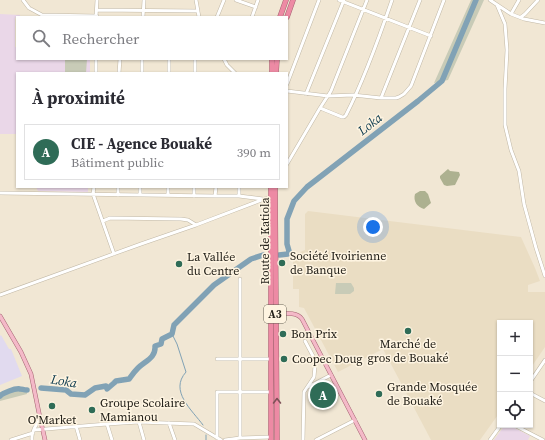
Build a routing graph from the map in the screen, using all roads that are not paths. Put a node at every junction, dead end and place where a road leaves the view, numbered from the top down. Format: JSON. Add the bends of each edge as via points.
{"nodes":[{"id":1,"x":23,"y":0,"type":"edge"},
{"id":2,"x":97,"y":0,"type":"edge"},
{"id":3,"x":144,"y":0,"type":"edge"},
{"id":4,"x":196,"y":0,"type":"edge"},
{"id":5,"x":224,"y":0,"type":"edge"},
{"id":6,"x":236,"y":0,"type":"edge"},
{"id":7,"x":258,"y":0,"type":"edge"},
{"id":8,"x":286,"y":0,"type":"edge"},
{"id":9,"x":293,"y":0,"type":"edge"},
{"id":10,"x":319,"y":0,"type":"edge"},
{"id":11,"x":338,"y":0,"type":"edge"},
{"id":12,"x":367,"y":0,"type":"edge"},
{"id":13,"x":392,"y":0,"type":"edge"},
{"id":14,"x":420,"y":0,"type":"edge"},
{"id":15,"x":444,"y":0,"type":"edge"},
{"id":16,"x":490,"y":0,"type":"edge"},
{"id":17,"x":519,"y":0,"type":"edge"},
{"id":18,"x":538,"y":0,"type":"edge"},
{"id":19,"x":344,"y":1,"type":"edge"},
{"id":20,"x":497,"y":5,"type":"junction"},
{"id":21,"x":256,"y":7,"type":"junction"},
{"id":22,"x":363,"y":9,"type":"junction"},
{"id":23,"x":97,"y":10,"type":"junction"},
{"id":24,"x":143,"y":10,"type":"junction"},
{"id":25,"x":198,"y":11,"type":"junction"},
{"id":26,"x":511,"y":14,"type":"junction"},
{"id":27,"x":96,"y":16,"type":"edge"},
{"id":28,"x":143,"y":16,"type":"edge"},
{"id":29,"x":199,"y":16,"type":"edge"},
{"id":30,"x":217,"y":16,"type":"edge"},
{"id":31,"x":252,"y":16,"type":"edge"},
{"id":32,"x":280,"y":16,"type":"edge"},
{"id":33,"x":286,"y":16,"type":"edge"},
{"id":34,"x":386,"y":18,"type":"junction"},
{"id":35,"x":521,"y":18,"type":"junction"},
{"id":36,"x":545,"y":23,"type":"edge"},
{"id":37,"x":409,"y":27,"type":"junction"},
{"id":38,"x":431,"y":36,"type":"junction"},
{"id":39,"x":96,"y":60,"type":"edge"},
{"id":40,"x":120,"y":60,"type":"edge"},
{"id":41,"x":142,"y":60,"type":"edge"},
{"id":42,"x":169,"y":60,"type":"edge"},
{"id":43,"x":195,"y":60,"type":"edge"},
{"id":44,"x":225,"y":60,"type":"edge"},
{"id":45,"x":272,"y":60,"type":"edge"},
{"id":46,"x":277,"y":60,"type":"edge"},
{"id":47,"x":96,"y":72,"type":"edge"},
{"id":48,"x":119,"y":72,"type":"edge"},
{"id":49,"x":142,"y":72,"type":"edge"},
{"id":50,"x":169,"y":72,"type":"edge"},
{"id":51,"x":195,"y":72,"type":"edge"},
{"id":52,"x":234,"y":72,"type":"edge"},
{"id":53,"x":272,"y":72,"type":"edge"},
{"id":54,"x":276,"y":72,"type":"edge"},
{"id":55,"x":288,"y":81,"type":"edge"},
{"id":56,"x":288,"y":91,"type":"edge"},
{"id":57,"x":306,"y":94,"type":"junction"},
{"id":58,"x":328,"y":96,"type":"junction"},
{"id":59,"x":356,"y":96,"type":"junction"},
{"id":60,"x":381,"y":98,"type":"junction"},
{"id":61,"x":320,"y":108,"type":"junction"},
{"id":62,"x":288,"y":162,"type":"edge"},
{"id":63,"x":94,"y":188,"type":"edge"},
{"id":64,"x":118,"y":188,"type":"edge"},
{"id":65,"x":140,"y":188,"type":"edge"},
{"id":66,"x":168,"y":188,"type":"edge"},
{"id":67,"x":194,"y":188,"type":"edge"},
{"id":68,"x":216,"y":188,"type":"edge"},
{"id":69,"x":239,"y":188,"type":"edge"},
{"id":70,"x":271,"y":188,"type":"edge"},
{"id":71,"x":276,"y":188,"type":"edge"},
{"id":72,"x":0,"y":194,"type":"edge"},
{"id":73,"x":93,"y":194,"type":"junction"},
{"id":74,"x":118,"y":195,"type":"junction"},
{"id":75,"x":140,"y":195,"type":"junction"},
{"id":76,"x":168,"y":195,"type":"junction"},
{"id":77,"x":194,"y":196,"type":"junction"},
{"id":78,"x":216,"y":196,"type":"junction"},
{"id":79,"x":239,"y":196,"type":"junction"},
{"id":80,"x":273,"y":198,"type":"junction"},
{"id":81,"x":264,"y":199,"type":"junction"},
{"id":82,"x":103,"y":221,"type":"junction"},
{"id":83,"x":196,"y":225,"type":"junction"},
{"id":84,"x":114,"y":254,"type":"junction"},
{"id":85,"x":545,"y":276,"type":"edge"},
{"id":86,"x":240,"y":279,"type":"dead end"},
{"id":87,"x":0,"y":295,"type":"edge"},
{"id":88,"x":273,"y":314,"type":"junction"},
{"id":89,"x":0,"y":316,"type":"edge"},
{"id":90,"x":305,"y":341,"type":"dead end"},
{"id":91,"x":217,"y":359,"type":"dead end"},
{"id":92,"x":240,"y":359,"type":"junction"},
{"id":93,"x":271,"y":359,"type":"junction"},
{"id":94,"x":545,"y":361,"type":"edge"},
{"id":95,"x":331,"y":375,"type":"junction"},
{"id":96,"x":533,"y":378,"type":"edge"},
{"id":97,"x":306,"y":388,"type":"junction"},
{"id":98,"x":240,"y":392,"type":"junction"},
{"id":99,"x":271,"y":392,"type":"junction"},
{"id":100,"x":533,"y":395,"type":"edge"},
{"id":101,"x":545,"y":401,"type":"edge"},
{"id":102,"x":40,"y":419,"type":"junction"},
{"id":103,"x":354,"y":420,"type":"junction"},
{"id":104,"x":139,"y":422,"type":"junction"},
{"id":105,"x":169,"y":423,"type":"junction"},
{"id":106,"x":107,"y":424,"type":"junction"},
{"id":107,"x":76,"y":426,"type":"junction"},
{"id":108,"x":498,"y":428,"type":"edge"},
{"id":109,"x":520,"y":428,"type":"edge"},
{"id":110,"x":42,"y":429,"type":"junction"},
{"id":111,"x":33,"y":432,"type":"junction"},
{"id":112,"x":534,"y":435,"type":"junction"},
{"id":113,"x":217,"y":438,"type":"junction"},
{"id":114,"x":240,"y":438,"type":"junction"},
{"id":115,"x":271,"y":439,"type":"edge"},
{"id":116,"x":11,"y":440,"type":"edge"},
{"id":117,"x":32,"y":440,"type":"edge"},
{"id":118,"x":45,"y":440,"type":"edge"},
{"id":119,"x":80,"y":440,"type":"edge"},
{"id":120,"x":112,"y":440,"type":"edge"},
{"id":121,"x":144,"y":440,"type":"edge"},
{"id":122,"x":174,"y":440,"type":"edge"},
{"id":123,"x":220,"y":440,"type":"edge"},
{"id":124,"x":225,"y":440,"type":"edge"},
{"id":125,"x":276,"y":440,"type":"edge"},
{"id":126,"x":303,"y":440,"type":"edge"},
{"id":127,"x":316,"y":440,"type":"edge"},
{"id":128,"x":365,"y":440,"type":"edge"},
{"id":129,"x":490,"y":440,"type":"edge"},
{"id":130,"x":532,"y":440,"type":"edge"},
{"id":131,"x":543,"y":440,"type":"edge"}],
"edges":[{"from":1,"to":27,"type":"street","via":[[29,8],[42,15]]},
{"from":2,"to":23,"type":"street"},
{"from":3,"to":24,"type":"street"},
{"from":4,"to":25,"type":"street"},
{"from":5,"to":30,"type":"street"},
{"from":6,"to":21,"type":"street"},
{"from":7,"to":21,"type":"street"},
{"from":8,"to":32,"type":"highway"},
{"from":9,"to":33,"type":"highway"},
{"from":10,"to":55,"type":"street"},
{"from":11,"to":19,"type":"street"},
{"from":12,"to":22,"type":"street"},
{"from":13,"to":34,"type":"street"},
{"from":14,"to":37,"type":"street"},
{"from":15,"to":38,"type":"street"},
{"from":16,"to":20,"type":"street"},
{"from":17,"to":26,"type":"street"},
{"from":18,"to":35,"type":"street"},
{"from":19,"to":22,"type":"street"},
{"from":19,"to":57,"type":"street"},
{"from":20,"to":26,"type":"street"},
{"from":20,"to":85,"type":"street","via":[[504,19],[507,50],[505,125]]},
{"from":21,"to":31,"type":"street"},
{"from":22,"to":34,"type":"street"},
{"from":22,"to":58,"type":"street"},
{"from":23,"to":24,"type":"street"},
{"from":23,"to":27,"type":"street"},
{"from":24,"to":25,"type":"street"},
{"from":24,"to":28,"type":"street"},
{"from":25,"to":29,"type":"street"},
{"from":26,"to":35,"type":"street"},
{"from":34,"to":37,"type":"street"},
{"from":34,"to":59,"type":"street"},
{"from":35,"to":36,"type":"street"},
{"from":37,"to":38,"type":"street"},
{"from":37,"to":60,"type":"street"},
{"from":38,"to":60,"type":"street","via":[[407,91],[399,97]]},
{"from":39,"to":47,"type":"street"},
{"from":40,"to":48,"type":"street"},
{"from":41,"to":49,"type":"street"},
{"from":42,"to":50,"type":"street"},
{"from":43,"to":51,"type":"street"},
{"from":44,"to":52,"type":"street"},
{"from":45,"to":53,"type":"highway"},
{"from":46,"to":54,"type":"highway"},
{"from":56,"to":57,"type":"street"},
{"from":57,"to":58,"type":"street"},
{"from":58,"to":59,"type":"street"},
{"from":58,"to":61,"type":"street"},
{"from":59,"to":60,"type":"street"},
{"from":59,"to":61,"type":"street","via":[[344,118]]},
{"from":61,"to":62,"type":"street"},
{"from":63,"to":73,"type":"street"},
{"from":64,"to":74,"type":"street"},
{"from":65,"to":75,"type":"street"},
{"from":66,"to":76,"type":"street"},
{"from":67,"to":77,"type":"street"},
{"from":68,"to":78,"type":"street"},
{"from":69,"to":79,"type":"street"},
{"from":70,"to":80,"type":"highway","name":"Route de Katiola","number":"A3"},
{"from":71,"to":80,"type":"highway","name":"Route de Katiola","number":"A3"},
{"from":72,"to":73,"type":"street"},
{"from":73,"to":74,"type":"street"},
{"from":73,"to":82,"type":"street"},
{"from":74,"to":75,"type":"street"},
{"from":75,"to":76,"type":"street"},
{"from":76,"to":77,"type":"street"},
{"from":77,"to":78,"type":"street"},
{"from":78,"to":79,"type":"street"},
{"from":79,"to":81,"type":"street"},
{"from":80,"to":81,"type":"street"},
{"from":80,"to":88,"type":"highway","name":"Route de Katiola","number":"A3"},
{"from":81,"to":83,"type":"street"},
{"from":82,"to":83,"type":"street","via":[[110,218],[174,219],[188,220]]},
{"from":82,"to":84,"type":"street"},
{"from":83,"to":84,"type":"street"},
{"from":84,"to":87,"type":"street"},
{"from":86,"to":92,"type":"street"},
{"from":88,"to":93,"type":"highway","name":"Route de Katiola","number":"A3"},
{"from":88,"to":95,"type":"main road","via":[[300,316]]},
{"from":125,"to":88,"type":"highway","name":"Route de Katiola","number":"A3","one_way":true},
{"from":89,"to":102,"type":"main road","via":[[21,352],[30,374]]},
{"from":90,"to":97,"type":"street","via":[[314,358],[315,366],[314,377]]},
{"from":91,"to":92,"type":"street"},
{"from":92,"to":93,"type":"street"},
{"from":92,"to":98,"type":"street"},
{"from":93,"to":99,"type":"highway","name":"Route de Katiola","number":"A3"},
{"from":94,"to":96,"type":"street"},
{"from":95,"to":97,"type":"street"},
{"from":95,"to":103,"type":"main road"},
{"from":97,"to":126,"type":"street"},
{"from":98,"to":99,"type":"street"},
{"from":98,"to":113,"type":"street","via":[[217,392]]},
{"from":98,"to":114,"type":"street"},
{"from":99,"to":115,"type":"highway","name":"Route de Katiola","number":"A3"},
{"from":100,"to":101,"type":"street"},
{"from":102,"to":110,"type":"main road"},
{"from":102,"to":111,"type":"street"},
{"from":103,"to":127,"type":"street"},
{"from":103,"to":128,"type":"main road"},
{"from":104,"to":105,"type":"street"},
{"from":104,"to":106,"type":"street"},
{"from":104,"to":121,"type":"street"},
{"from":105,"to":113,"type":"street","via":[[196,424]]},
{"from":105,"to":122,"type":"street"},
{"from":106,"to":107,"type":"street"},
{"from":106,"to":120,"type":"street"},
{"from":107,"to":110,"type":"street"},
{"from":107,"to":119,"type":"street"},
{"from":108,"to":129,"type":"street"},
{"from":109,"to":112,"type":"street"},
{"from":110,"to":111,"type":"street"},
{"from":110,"to":118,"type":"main road"},
{"from":111,"to":116,"type":"street"},
{"from":111,"to":117,"type":"street"},
{"from":112,"to":130,"type":"street"},
{"from":112,"to":131,"type":"street"},
{"from":113,"to":123,"type":"street"},
{"from":114,"to":115,"type":"street"},
{"from":114,"to":124,"type":"street"}]}
